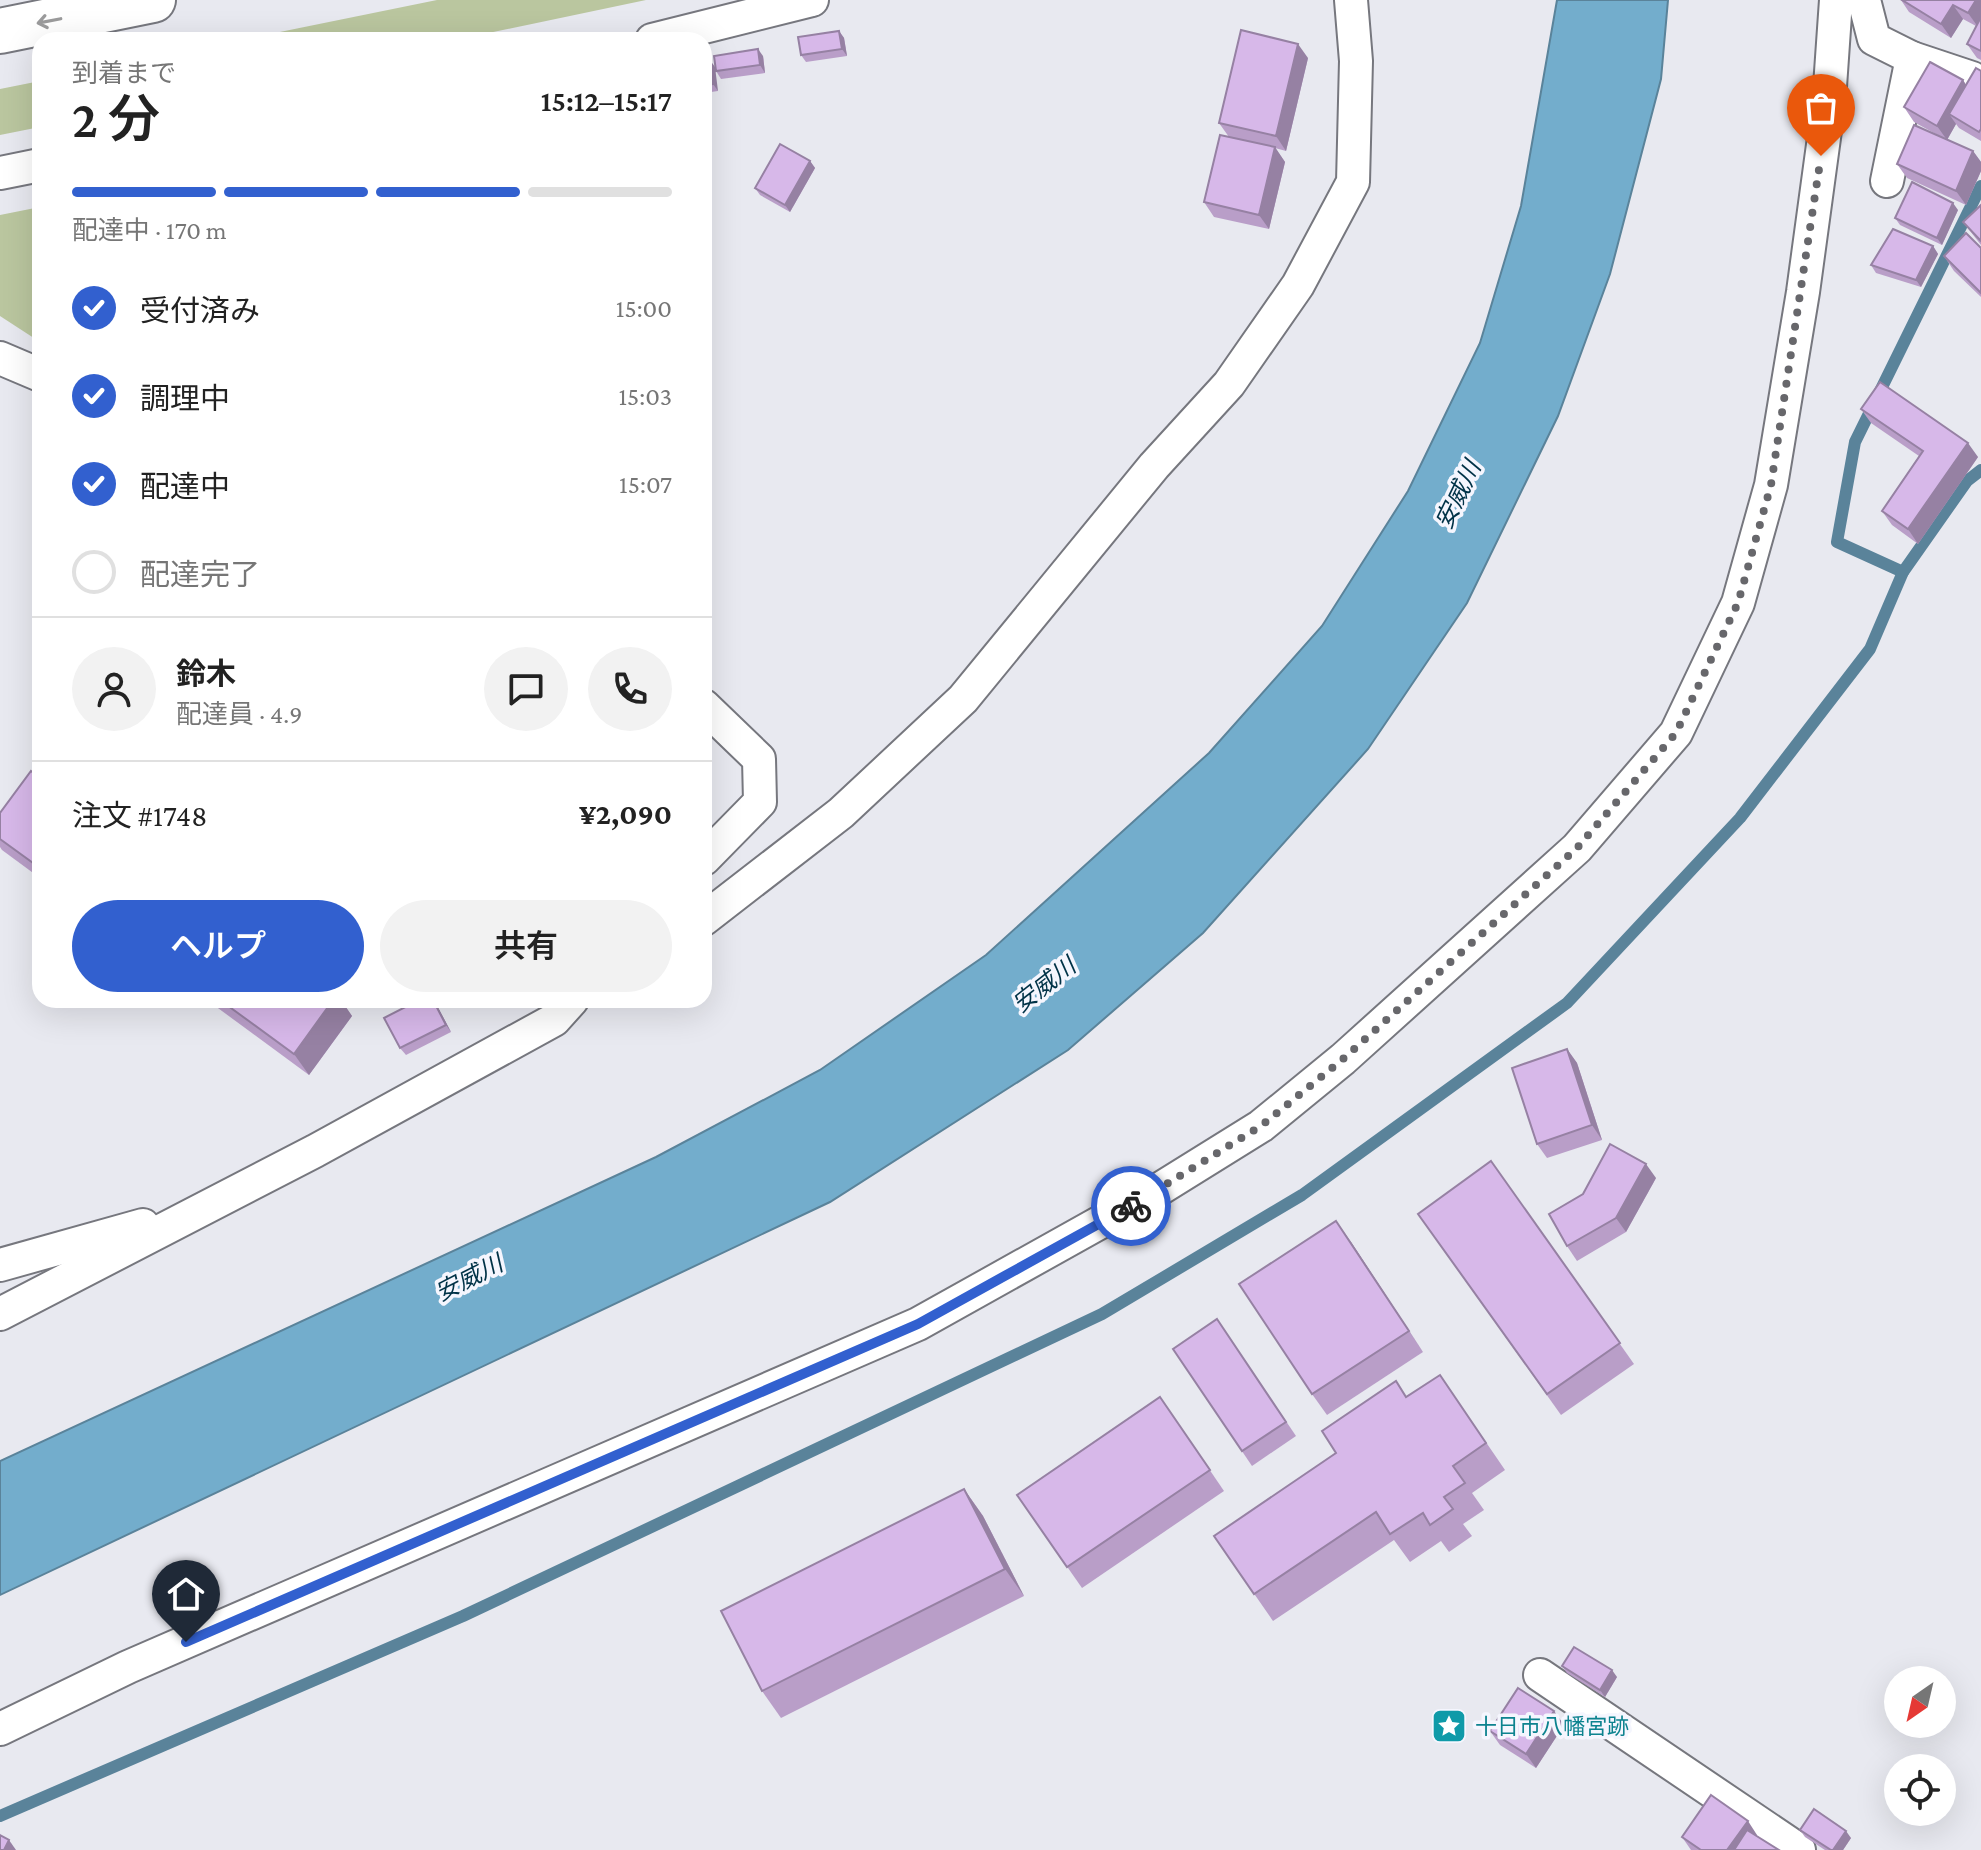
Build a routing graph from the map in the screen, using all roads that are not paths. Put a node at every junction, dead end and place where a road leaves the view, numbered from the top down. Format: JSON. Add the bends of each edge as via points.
{"nodes":[{"id":1,"x":153,"y":0,"type":"edge"},
{"id":2,"x":812,"y":0,"type":"edge"},
{"id":3,"x":1351,"y":0,"type":"edge"},
{"id":4,"x":1836,"y":0,"type":"edge"},
{"id":5,"x":1864,"y":0,"type":"edge"},
{"id":6,"x":0,"y":31,"type":"edge"},
{"id":7,"x":684,"y":32,"type":"edge"},
{"id":8,"x":1912,"y":58,"type":"junction"},
{"id":9,"x":1972,"y":78,"type":"edge"},
{"id":10,"x":32,"y":167,"type":"edge"},
{"id":11,"x":0,"y":173,"type":"edge"},
{"id":12,"x":1887,"y":181,"type":"dead end"},
{"id":13,"x":0,"y":358,"type":"edge"},
{"id":14,"x":32,"y":372,"type":"edge"},
{"id":15,"x":712,"y":714,"type":"edge"},
{"id":16,"x":712,"y":851,"type":"edge"},
{"id":17,"x":712,"y":913,"type":"edge"},
{"id":18,"x":563,"y":1010,"type":"edge"},
{"id":19,"x":204,"y":1208,"type":"junction"},
{"id":20,"x":0,"y":1265,"type":"edge"},
{"id":21,"x":0,"y":1314,"type":"edge"},
{"id":22,"x":1540,"y":1675,"type":"dead end"},
{"id":23,"x":0,"y":1729,"type":"edge"},
{"id":24,"x":1799,"y":1850,"type":"edge"}],
"edges":[{"from":1,"to":6,"type":"highway","one_way":true},
{"from":2,"to":7,"type":"street"},
{"from":3,"to":17,"type":"street","via":[[1356,61],[1353,182],[1298,285],[1229,384],[1154,466],[963,699],[841,813]]},
{"from":4,"to":23,"type":"street","via":[[1829,101],[1800,307],[1771,485],[1738,603],[1676,733],[1577,848],[1261,1126],[1132,1205],[918,1324],[128,1667]]},
{"from":5,"to":8,"type":"street","via":[[1874,39]]},
{"from":8,"to":9,"type":"street"},
{"from":8,"to":12,"type":"street"},
{"from":10,"to":11,"type":"street"},
{"from":13,"to":14,"type":"street"},
{"from":15,"to":16,"type":"street","via":[[759,759],[760,802]]},
{"from":18,"to":19,"type":"street"},
{"from":19,"to":20,"type":"street"},
{"from":19,"to":21,"type":"street"},
{"from":22,"to":24,"type":"street"}]}
